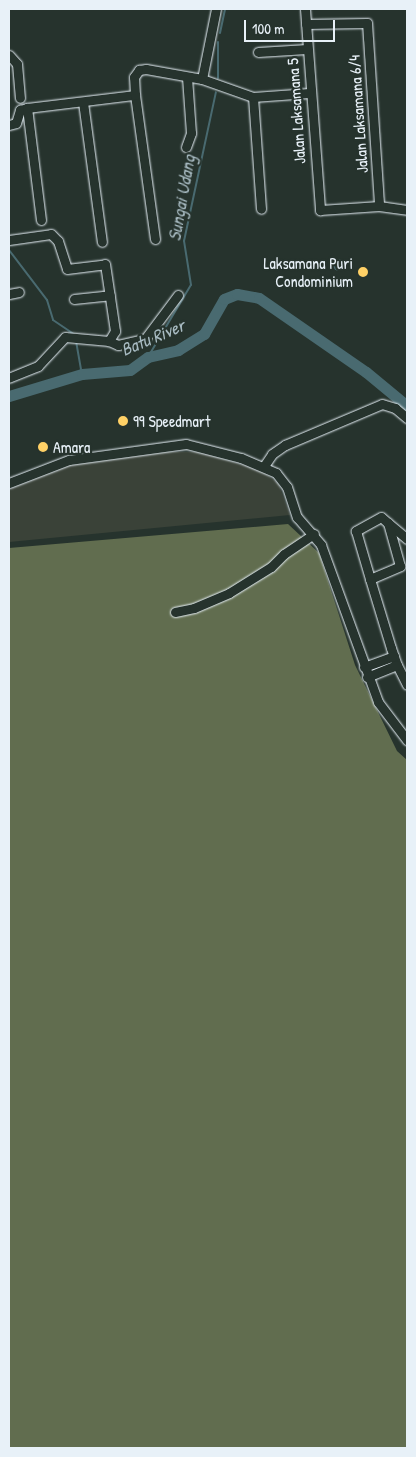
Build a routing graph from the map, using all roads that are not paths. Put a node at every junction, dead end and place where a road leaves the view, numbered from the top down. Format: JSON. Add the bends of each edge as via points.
{"nodes":[{"id":1,"x":216,"y":9,"type":"edge"},
{"id":2,"x":305,"y":9,"type":"edge"},
{"id":3,"x":306,"y":24,"type":"junction"},
{"id":4,"x":307,"y":49,"type":"junction"},
{"id":5,"x":258,"y":52,"type":"dead end"},
{"id":6,"x":9,"y":55,"type":"edge"},
{"id":7,"x":187,"y":77,"type":"junction"},
{"id":8,"x":202,"y":79,"type":"junction"},
{"id":9,"x":309,"y":93,"type":"junction"},
{"id":10,"x":135,"y":95,"type":"junction"},
{"id":11,"x":253,"y":97,"type":"junction"},
{"id":12,"x":20,"y":98,"type":"dead end"},
{"id":13,"x":83,"y":102,"type":"junction"},
{"id":14,"x":27,"y":108,"type":"junction"},
{"id":15,"x":9,"y":125,"type":"edge"},
{"id":16,"x":186,"y":147,"type":"dead end"},
{"id":17,"x":378,"y":206,"type":"junction"},
{"id":18,"x":261,"y":209,"type":"dead end"},
{"id":19,"x":407,"y":210,"type":"edge"},
{"id":20,"x":41,"y":220,"type":"dead end"},
{"id":21,"x":154,"y":239,"type":"dead end"},
{"id":22,"x":9,"y":240,"type":"edge"},
{"id":23,"x":102,"y":242,"type":"dead end"},
{"id":24,"x":19,"y":292,"type":"dead end"},
{"id":25,"x":9,"y":294,"type":"edge"},
{"id":26,"x":110,"y":295,"type":"junction"},
{"id":27,"x":178,"y":295,"type":"dead end"},
{"id":28,"x":74,"y":300,"type":"dead end"},
{"id":29,"x":110,"y":341,"type":"junction"},
{"id":30,"x":9,"y":378,"type":"edge"},
{"id":31,"x":407,"y":418,"type":"edge"},
{"id":32,"x":264,"y":466,"type":"junction"},
{"id":33,"x":9,"y":483,"type":"edge"},
{"id":34,"x":388,"y":523,"type":"junction"},
{"id":35,"x":314,"y":534,"type":"junction"},
{"id":36,"x":407,"y":539,"type":"edge"},
{"id":37,"x":370,"y":578,"type":"junction"},
{"id":38,"x":175,"y":612,"type":"dead end"},
{"id":39,"x":395,"y":661,"type":"junction"},
{"id":40,"x":364,"y":667,"type":"junction"},
{"id":41,"x":367,"y":677,"type":"junction"},
{"id":42,"x":407,"y":685,"type":"edge"},
{"id":43,"x":407,"y":740,"type":"edge"}],
"edges":[{"from":1,"to":8,"type":"street"},
{"from":2,"to":3,"type":"street","name":"Jalan Laksamana 5"},
{"from":3,"to":4,"type":"street","name":"Jalan Laksamana 5"},
{"from":3,"to":17,"type":"street","name":"Jalan Laksamana 6/4","via":[[367,23]]},
{"from":4,"to":5,"type":"street"},
{"from":4,"to":9,"type":"street","name":"Jalan Laksamana 5"},
{"from":6,"to":12,"type":"street","via":[[17,64]]},
{"from":7,"to":8,"type":"street"},
{"from":7,"to":10,"type":"street","via":[[139,70],[134,77]]},
{"from":7,"to":16,"type":"street","via":[[191,133]]},
{"from":8,"to":11,"type":"street"},
{"from":9,"to":11,"type":"street"},
{"from":9,"to":17,"type":"street","name":"Jalan Laksamana 5","via":[[320,210]]},
{"from":10,"to":13,"type":"street"},
{"from":10,"to":21,"type":"street"},
{"from":11,"to":18,"type":"street"},
{"from":13,"to":14,"type":"street"},
{"from":13,"to":23,"type":"street"},
{"from":14,"to":15,"type":"street","via":[[20,110],[16,123]]},
{"from":14,"to":20,"type":"street"},
{"from":17,"to":19,"type":"street"},
{"from":22,"to":26,"type":"street","via":[[22,241],[51,234],[58,241],[65,267],[71,271],[104,264]]},
{"from":24,"to":25,"type":"street"},
{"from":26,"to":28,"type":"street"},
{"from":26,"to":29,"type":"street","via":[[115,331]]},
{"from":27,"to":29,"type":"street","via":[[144,339],[118,345]]},
{"from":29,"to":30,"type":"street","via":[[68,337],[38,366]]},
{"from":31,"to":32,"type":"street","via":[[395,408],[382,404],[285,445],[272,454]]},
{"from":32,"to":33,"type":"street","via":[[197,446],[167,445],[69,460]]},
{"from":32,"to":35,"type":"street","via":[[283,479],[298,517]]},
{"from":34,"to":36,"type":"street"},
{"from":34,"to":37,"type":"street","via":[[400,566]]},
{"from":34,"to":37,"type":"street","via":[[381,517],[356,530]]},
{"from":35,"to":38,"type":"street","via":[[284,554],[271,568],[229,593],[194,608]]},
{"from":35,"to":40,"type":"street","via":[[333,573]]},
{"from":37,"to":39,"type":"street"},
{"from":39,"to":40,"type":"street"},
{"from":39,"to":41,"type":"street"},
{"from":39,"to":42,"type":"street"},
{"from":40,"to":41,"type":"street"},
{"from":41,"to":43,"type":"street","via":[[378,702]]}]}
